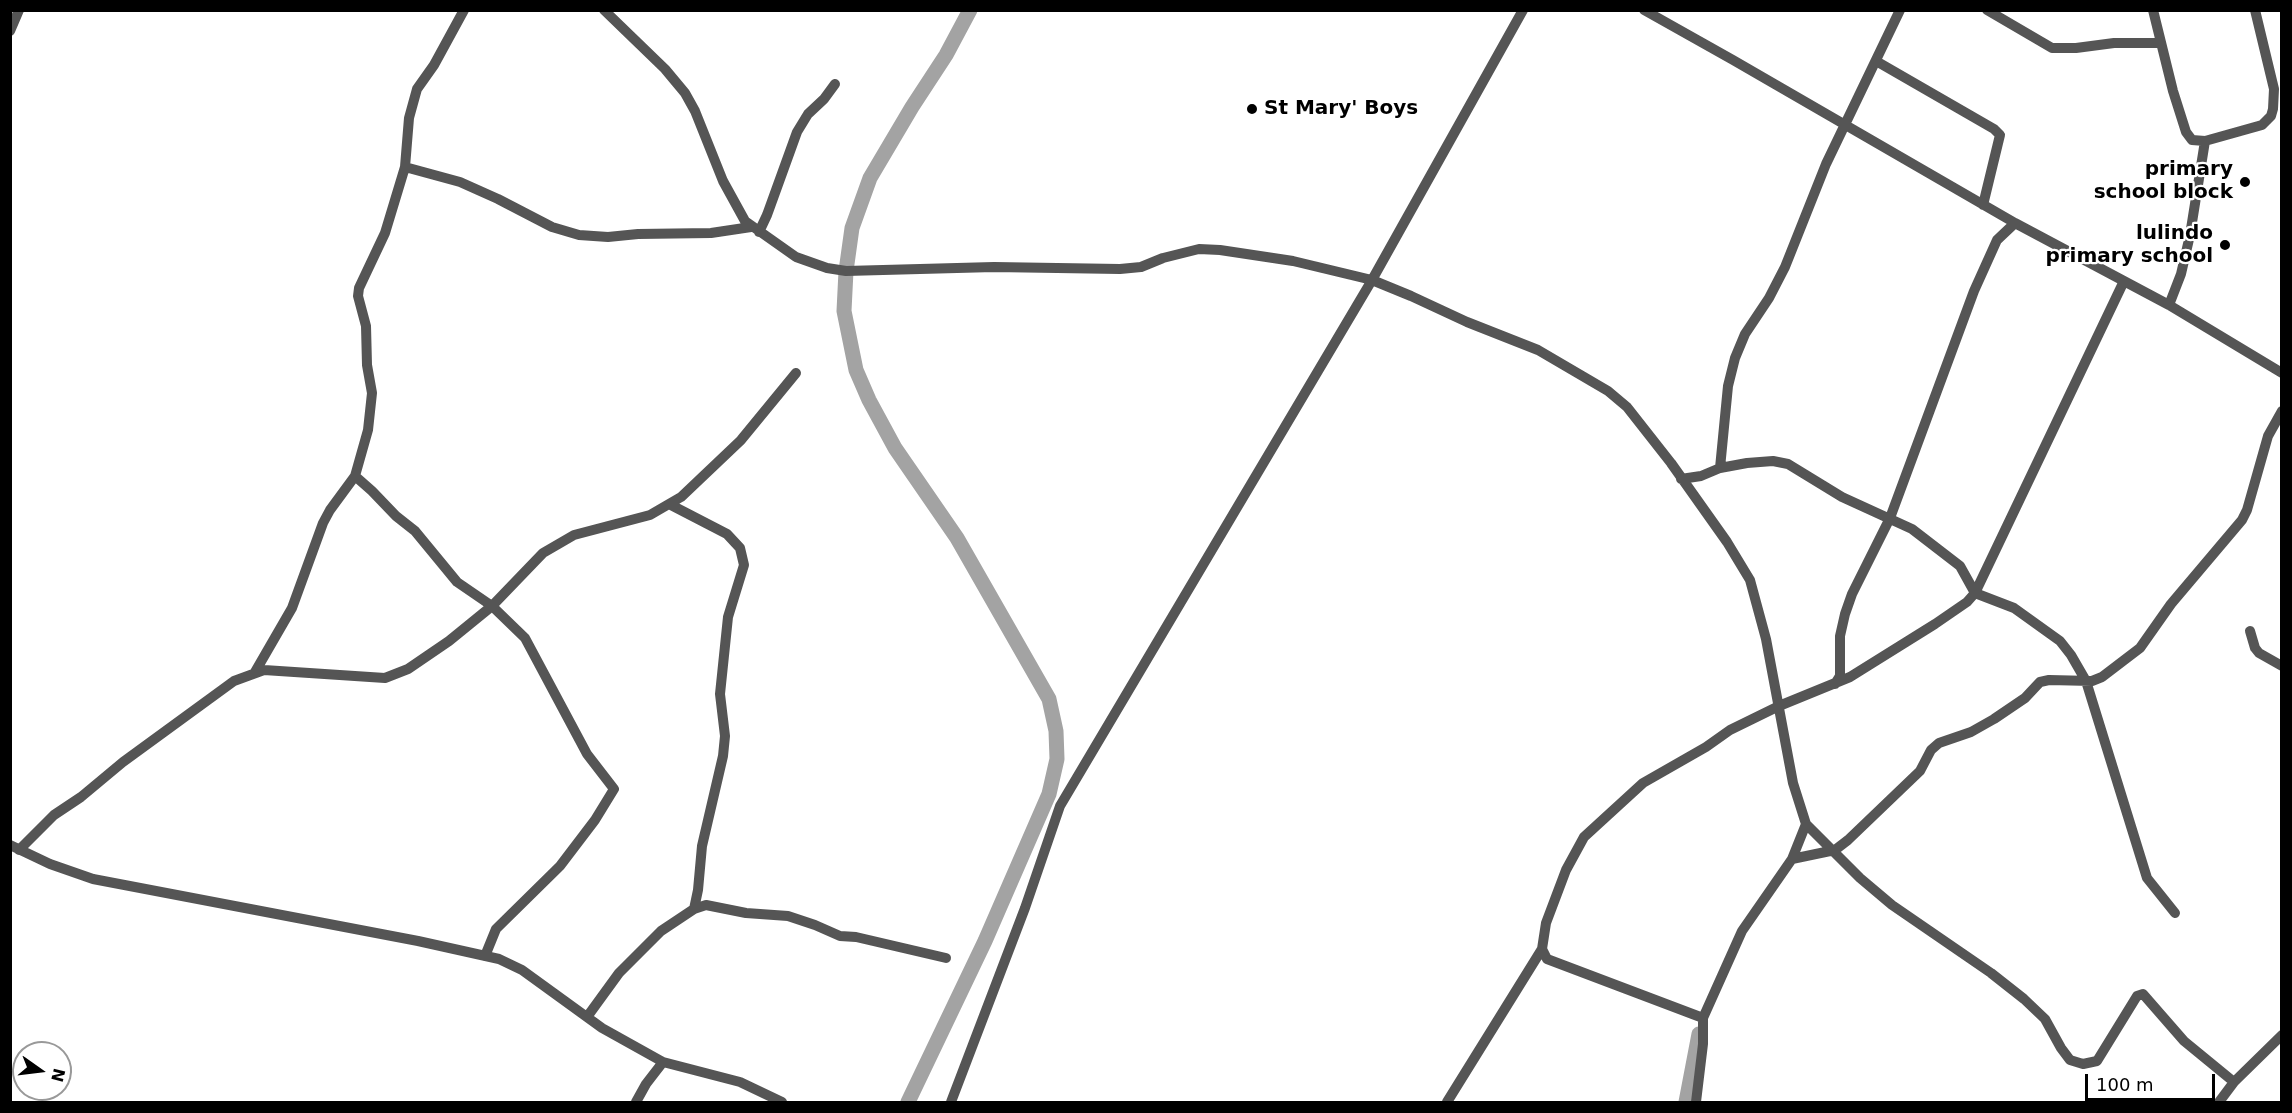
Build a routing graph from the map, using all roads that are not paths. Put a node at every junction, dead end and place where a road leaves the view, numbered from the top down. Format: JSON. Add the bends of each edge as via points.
{"nodes":[{"id":1,"x":19,"y":10,"type":"edge"},
{"id":2,"x":464,"y":10,"type":"edge"},
{"id":3,"x":604,"y":10,"type":"edge"},
{"id":4,"x":1523,"y":10,"type":"edge"},
{"id":5,"x":1644,"y":10,"type":"edge"},
{"id":6,"x":1900,"y":10,"type":"edge"},
{"id":7,"x":1987,"y":10,"type":"edge"},
{"id":8,"x":2153,"y":10,"type":"edge"},
{"id":9,"x":2255,"y":10,"type":"edge"},
{"id":10,"x":10,"y":31,"type":"edge"},
{"id":11,"x":2161,"y":43,"type":"junction"},
{"id":12,"x":1876,"y":61,"type":"junction"},
{"id":13,"x":835,"y":84,"type":"dead end"},
{"id":14,"x":1844,"y":124,"type":"junction"},
{"id":15,"x":2205,"y":141,"type":"junction"},
{"id":16,"x":405,"y":167,"type":"junction"},
{"id":17,"x":1983,"y":205,"type":"junction"},
{"id":18,"x":2015,"y":223,"type":"junction"},
{"id":19,"x":755,"y":229,"type":"junction"},
{"id":20,"x":1372,"y":280,"type":"junction"},
{"id":21,"x":2124,"y":281,"type":"junction"},
{"id":22,"x":2169,"y":305,"type":"junction"},
{"id":23,"x":796,"y":373,"type":"dead end"},
{"id":24,"x":2282,"y":373,"type":"edge"},
{"id":25,"x":2282,"y":411,"type":"edge"},
{"id":26,"x":1720,"y":468,"type":"junction"},
{"id":27,"x":354,"y":476,"type":"junction"},
{"id":28,"x":1681,"y":479,"type":"junction"},
{"id":29,"x":669,"y":504,"type":"junction"},
{"id":30,"x":1890,"y":518,"type":"junction"},
{"id":31,"x":1975,"y":593,"type":"junction"},
{"id":32,"x":492,"y":606,"type":"junction"},
{"id":33,"x":2250,"y":631,"type":"dead end"},
{"id":34,"x":2282,"y":666,"type":"edge"},
{"id":35,"x":255,"y":672,"type":"junction"},
{"id":36,"x":2086,"y":681,"type":"junction"},
{"id":37,"x":1835,"y":684,"type":"junction"},
{"id":38,"x":1779,"y":706,"type":"junction"},
{"id":39,"x":1806,"y":824,"type":"junction"},
{"id":40,"x":15,"y":847,"type":"edge"},
{"id":41,"x":1834,"y":850,"type":"junction"},
{"id":42,"x":1792,"y":859,"type":"junction"},
{"id":43,"x":694,"y":909,"type":"junction"},
{"id":44,"x":2175,"y":913,"type":"dead end"},
{"id":45,"x":1542,"y":949,"type":"junction"},
{"id":46,"x":485,"y":956,"type":"junction"},
{"id":47,"x":946,"y":958,"type":"dead end"},
{"id":48,"x":587,"y":1017,"type":"junction"},
{"id":49,"x":1703,"y":1018,"type":"junction"},
{"id":50,"x":2282,"y":1035,"type":"edge"},
{"id":51,"x":663,"y":1062,"type":"junction"},
{"id":52,"x":2234,"y":1082,"type":"junction"},
{"id":53,"x":636,"y":1102,"type":"edge"},
{"id":54,"x":782,"y":1102,"type":"edge"},
{"id":55,"x":951,"y":1102,"type":"edge"},
{"id":56,"x":1447,"y":1102,"type":"edge"},
{"id":57,"x":1696,"y":1102,"type":"edge"},
{"id":58,"x":2218,"y":1102,"type":"edge"}],
"edges":[{"from":1,"to":10,"type":"street"},
{"from":2,"to":16,"type":"street","via":[[417,89]]},
{"from":3,"to":19,"type":"street","via":[[685,93],[734,204]]},
{"from":4,"to":20,"type":"street"},
{"from":5,"to":14,"type":"street"},
{"from":6,"to":12,"type":"street"},
{"from":7,"to":11,"type":"street","via":[[2052,48]]},
{"from":8,"to":11,"type":"street"},
{"from":9,"to":15,"type":"street","via":[[2274,89],[2271,116],[2262,125]]},
{"from":11,"to":15,"type":"street","via":[[2187,132],[2192,140]]},
{"from":12,"to":14,"type":"street"},
{"from":12,"to":17,"type":"street","via":[[2000,135]]},
{"from":13,"to":19,"type":"street","via":[[797,132],[767,215]]},
{"from":14,"to":17,"type":"street"},
{"from":14,"to":26,"type":"street","via":[[1790,257],[1770,298],[1744,334],[1735,358],[1728,386]]},
{"from":15,"to":22,"type":"street","via":[[2190,235]]},
{"from":16,"to":19,"type":"street","via":[[460,183],[552,227],[579,235]]},
{"from":16,"to":27,"type":"street","via":[[385,233],[358,288],[372,393],[368,430]]},
{"from":17,"to":18,"type":"street"},
{"from":18,"to":21,"type":"street"},
{"from":18,"to":30,"type":"street","via":[[1997,240],[1974,291]]},
{"from":19,"to":20,"type":"street","via":[[796,257],[846,271],[1120,269],[1141,267],[1199,249],[1293,261]]},
{"from":20,"to":28,"type":"street","via":[[1538,350],[1608,391],[1627,407]]},
{"from":20,"to":55,"type":"street","via":[[1060,806]]},
{"from":21,"to":22,"type":"street"},
{"from":21,"to":31,"type":"street"},
{"from":22,"to":24,"type":"street"},
{"from":23,"to":29,"type":"street","via":[[718,463]]},
{"from":25,"to":36,"type":"street","via":[[2268,436],[2242,520],[2171,604],[2140,648],[2102,677]]},
{"from":26,"to":28,"type":"street"},
{"from":26,"to":30,"type":"street","via":[[1761,462],[1788,464],[1842,497]]},
{"from":27,"to":32,"type":"street","via":[[415,531],[457,582]]},
{"from":27,"to":35,"type":"street","via":[[323,523],[292,608]]},
{"from":28,"to":38,"type":"street","via":[[1750,580]]},
{"from":29,"to":32,"type":"street","via":[[638,519],[574,535],[543,553]]},
{"from":29,"to":43,"type":"street","via":[[727,534],[740,548],[744,565],[728,617],[720,694],[725,736],[702,846]]},
{"from":30,"to":31,"type":"street","via":[[1912,529],[1960,566]]},
{"from":30,"to":37,"type":"street","via":[[1845,615],[1840,636],[1840,676]]},
{"from":31,"to":36,"type":"street","via":[[2014,608],[2060,641]]},
{"from":31,"to":37,"type":"street","via":[[1935,624]]},
{"from":32,"to":35,"type":"street","via":[[408,669],[385,678]]},
{"from":32,"to":46,"type":"street","via":[[525,638],[587,754],[614,789],[560,866],[496,929]]},
{"from":33,"to":34,"type":"street","via":[[2259,653]]},
{"from":35,"to":40,"type":"street","via":[[234,681]]},
{"from":36,"to":41,"type":"street","via":[[2040,682],[2025,698],[1994,719],[1939,743],[1920,771]]},
{"from":36,"to":44,"type":"street","via":[[2147,878]]},
{"from":37,"to":38,"type":"street"},
{"from":38,"to":39,"type":"street","via":[[1793,783]]},
{"from":38,"to":45,"type":"street","via":[[1730,730],[1643,783],[1584,837],[1566,870],[1546,923]]},
{"from":39,"to":41,"type":"street"},
{"from":39,"to":42,"type":"street"},
{"from":40,"to":46,"type":"street","via":[[93,879]]},
{"from":41,"to":42,"type":"street"},
{"from":41,"to":52,"type":"street","via":[[1892,905],[2024,999],[2045,1019],[2070,1060],[2083,1064],[2097,1061],[2132,1004],[2143,994],[2184,1041]]},
{"from":42,"to":49,"type":"street","via":[[1742,931]]},
{"from":43,"to":47,"type":"street","via":[[706,905],[788,916],[840,936]]},
{"from":43,"to":48,"type":"street","via":[[661,931],[627,965]]},
{"from":45,"to":49,"type":"street","via":[[1547,959]]},
{"from":45,"to":56,"type":"street"},
{"from":46,"to":48,"type":"street","via":[[522,970]]},
{"from":48,"to":51,"type":"street","via":[[630,1046]]},
{"from":49,"to":57,"type":"street"},
{"from":50,"to":52,"type":"street"},
{"from":51,"to":53,"type":"street"},
{"from":51,"to":54,"type":"street","via":[[740,1082]]},
{"from":52,"to":58,"type":"street"}]}
